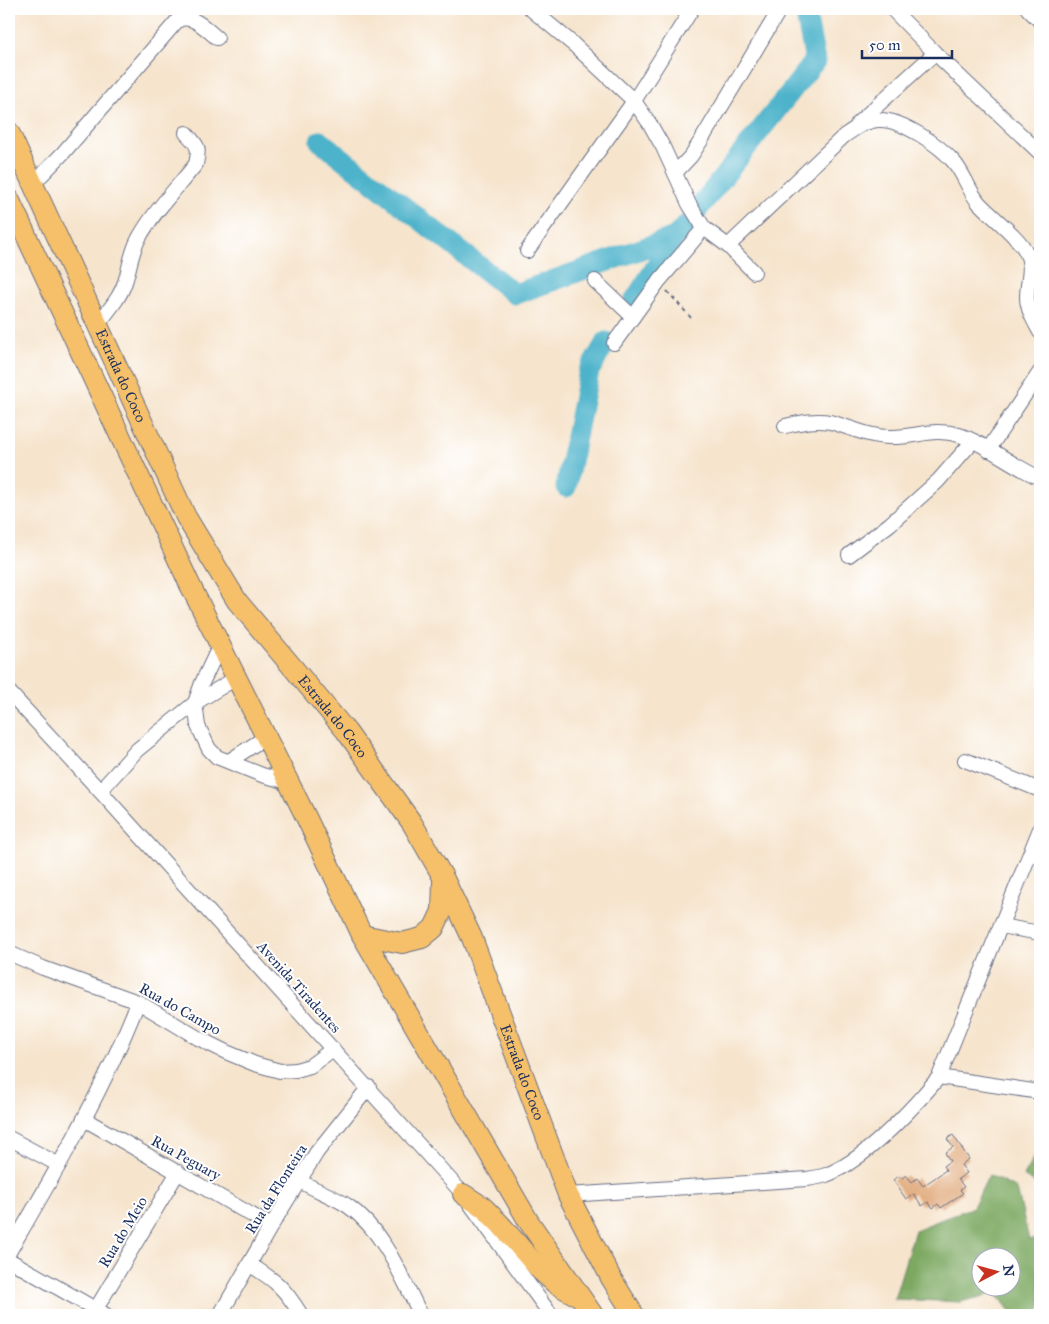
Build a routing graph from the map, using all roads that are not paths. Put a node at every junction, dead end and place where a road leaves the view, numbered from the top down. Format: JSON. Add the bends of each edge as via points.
{"nodes":[{"id":1,"x":692,"y":9,"type":"edge"},
{"id":2,"x":780,"y":9,"type":"edge"},
{"id":3,"x":892,"y":9,"type":"edge"},
{"id":4,"x":1028,"y":9,"type":"edge"},
{"id":5,"x":539,"y":11,"type":"edge"},
{"id":6,"x":1040,"y":21,"type":"edge"},
{"id":7,"x":217,"y":38,"type":"dead end"},
{"id":8,"x":935,"y":53,"type":"junction"},
{"id":9,"x":634,"y":101,"type":"junction"},
{"id":10,"x":9,"y":132,"type":"edge"},
{"id":11,"x":186,"y":133,"type":"dead end"},
{"id":12,"x":844,"y":136,"type":"junction"},
{"id":13,"x":1040,"y":153,"type":"edge"},
{"id":14,"x":675,"y":173,"type":"junction"},
{"id":15,"x":32,"y":185,"type":"junction"},
{"id":16,"x":9,"y":199,"type":"edge"},
{"id":17,"x":704,"y":228,"type":"junction"},
{"id":18,"x":728,"y":246,"type":"junction"},
{"id":19,"x":527,"y":251,"type":"dead end"},
{"id":20,"x":754,"y":272,"type":"dead end"},
{"id":21,"x":595,"y":281,"type":"dead end"},
{"id":22,"x":633,"y":317,"type":"junction"},
{"id":23,"x":98,"y":324,"type":"junction"},
{"id":24,"x":1040,"y":332,"type":"edge"},
{"id":25,"x":614,"y":343,"type":"dead end"},
{"id":26,"x":1040,"y":372,"type":"edge"},
{"id":27,"x":785,"y":426,"type":"dead end"},
{"id":28,"x":972,"y":441,"type":"junction"},
{"id":29,"x":988,"y":450,"type":"junction"},
{"id":30,"x":1040,"y":478,"type":"edge"},
{"id":31,"x":849,"y":555,"type":"dead end"},
{"id":32,"x":220,"y":645,"type":"junction"},
{"id":33,"x":236,"y":678,"type":"junction"},
{"id":34,"x":9,"y":692,"type":"edge"},
{"id":35,"x":195,"y":703,"type":"junction"},
{"id":36,"x":266,"y":737,"type":"junction"},
{"id":37,"x":965,"y":760,"type":"dead end"},
{"id":38,"x":229,"y":761,"type":"junction"},
{"id":39,"x":288,"y":782,"type":"junction"},
{"id":40,"x":1040,"y":790,"type":"edge"},
{"id":41,"x":100,"y":791,"type":"junction"},
{"id":42,"x":1040,"y":830,"type":"edge"},
{"id":43,"x":443,"y":877,"type":"junction"},
{"id":44,"x":1000,"y":926,"type":"junction"},
{"id":45,"x":1040,"y":933,"type":"edge"},
{"id":46,"x":362,"y":935,"type":"junction"},
{"id":47,"x":9,"y":953,"type":"edge"},
{"id":48,"x":138,"y":1002,"type":"junction"},
{"id":49,"x":332,"y":1049,"type":"junction"},
{"id":50,"x":939,"y":1077,"type":"junction"},
{"id":51,"x":369,"y":1087,"type":"junction"},
{"id":52,"x":1040,"y":1092,"type":"edge"},
{"id":53,"x":84,"y":1119,"type":"junction"},
{"id":54,"x":9,"y":1138,"type":"edge"},
{"id":55,"x":59,"y":1165,"type":"junction"},
{"id":56,"x":178,"y":1172,"type":"junction"},
{"id":57,"x":300,"y":1181,"type":"junction"},
{"id":58,"x":463,"y":1194,"type":"junction"},
{"id":59,"x":568,"y":1195,"type":"junction"},
{"id":60,"x":272,"y":1226,"type":"junction"},
{"id":61,"x":9,"y":1252,"type":"edge"},
{"id":62,"x":9,"y":1260,"type":"edge"},
{"id":63,"x":249,"y":1264,"type":"junction"},
{"id":64,"x":581,"y":1298,"type":"junction"},
{"id":65,"x":101,"y":1312,"type":"edge"},
{"id":66,"x":220,"y":1315,"type":"edge"},
{"id":67,"x":302,"y":1315,"type":"edge"},
{"id":68,"x":421,"y":1315,"type":"edge"},
{"id":69,"x":551,"y":1315,"type":"edge"},
{"id":70,"x":593,"y":1315,"type":"edge"},
{"id":71,"x":634,"y":1315,"type":"edge"}],
"edges":[{"from":1,"to":9,"type":"street"},
{"from":2,"to":14,"type":"street","via":[[702,139]]},
{"from":3,"to":8,"type":"street"},
{"from":4,"to":6,"type":"street"},
{"from":5,"to":9,"type":"street"},
{"from":7,"to":15,"type":"street","via":[[193,20],[187,18],[177,22]]},
{"from":8,"to":12,"type":"street"},
{"from":8,"to":13,"type":"street"},
{"from":9,"to":14,"type":"street","via":[[650,124]]},
{"from":9,"to":19,"type":"street"},
{"from":10,"to":15,"type":"highway","name":"Estrada do Coco"},
{"from":11,"to":23,"type":"street","via":[[198,146],[196,164],[138,239],[118,298]]},
{"from":12,"to":18,"type":"street"},
{"from":12,"to":24,"type":"street","via":[[862,124],[891,121],[905,126],[953,162],[976,198],[1026,252],[1030,272],[1028,303]]},
{"from":14,"to":17,"type":"street"},
{"from":15,"to":23,"type":"highway","name":"Estrada do Coco"},
{"from":16,"to":32,"type":"highway","name":"Estrada do Coco"},
{"from":17,"to":18,"type":"street"},
{"from":17,"to":22,"type":"street"},
{"from":18,"to":20,"type":"street"},
{"from":21,"to":22,"type":"street"},
{"from":22,"to":25,"type":"street"},
{"from":23,"to":43,"type":"highway","name":"Estrada do Coco","via":[[186,517],[237,601],[346,731],[412,823]]},
{"from":26,"to":29,"type":"street"},
{"from":27,"to":28,"type":"street","via":[[829,422],[889,437],[940,432]]},
{"from":28,"to":29,"type":"street"},
{"from":28,"to":31,"type":"street","via":[[938,481]]},
{"from":29,"to":30,"type":"street"},
{"from":32,"to":33,"type":"highway","name":"Estrada do Coco"},
{"from":32,"to":35,"type":"street"},
{"from":33,"to":35,"type":"street"},
{"from":33,"to":36,"type":"highway","name":"Estrada do Coco"},
{"from":34,"to":41,"type":"street","name":"Avenida Tiradentes"},
{"from":35,"to":38,"type":"street","via":[[198,726],[209,749],[217,757]]},
{"from":35,"to":41,"type":"street","via":[[137,750]]},
{"from":36,"to":38,"type":"street"},
{"from":36,"to":39,"type":"highway","name":"Estrada do Coco"},
{"from":37,"to":40,"type":"street"},
{"from":38,"to":39,"type":"street"},
{"from":39,"to":46,"type":"highway","name":"Estrada do Coco"},
{"from":41,"to":49,"type":"street","name":"Avenida Tiradentes"},
{"from":42,"to":44,"type":"street"},
{"from":43,"to":46,"type":"highway","via":[[442,911],[434,928],[422,938],[402,943]]},
{"from":43,"to":59,"type":"highway","name":"Estrada do Coco","via":[[472,938]]},
{"from":44,"to":45,"type":"street"},
{"from":44,"to":50,"type":"street"},
{"from":46,"to":64,"type":"highway","name":"Estrada do Coco","via":[[529,1222]]},
{"from":47,"to":48,"type":"street","name":"Rua do Campo"},
{"from":48,"to":49,"type":"street","name":"Rua do Campo","via":[[226,1052],[280,1071],[310,1066]]},
{"from":48,"to":53,"type":"street","via":[[114,1060]]},
{"from":49,"to":51,"type":"street","name":"Avenida Tiradentes"},
{"from":50,"to":52,"type":"street"},
{"from":50,"to":59,"type":"street","via":[[883,1135],[849,1162],[826,1175],[807,1179]]},
{"from":51,"to":57,"type":"street","name":"Rua da Flonteira","via":[[317,1152]]},
{"from":51,"to":58,"type":"street","name":"Avenida Tiradentes"},
{"from":53,"to":55,"type":"street"},
{"from":53,"to":56,"type":"street","name":"Rua Peguary"},
{"from":54,"to":55,"type":"street"},
{"from":55,"to":61,"type":"street"},
{"from":56,"to":60,"type":"street","name":"Rua Peguary"},
{"from":56,"to":65,"type":"street","name":"Rua do Meio"},
{"from":57,"to":60,"type":"street","name":"Rua da Flonteira"},
{"from":57,"to":68,"type":"street","via":[[348,1206],[364,1220],[392,1259]]},
{"from":58,"to":64,"type":"highway","via":[[483,1207],[541,1271]]},
{"from":58,"to":69,"type":"street","name":"Avenida Tiradentes"},
{"from":59,"to":71,"type":"highway","name":"Estrada do Coco"},
{"from":60,"to":63,"type":"street","name":"Rua da Flonteira"},
{"from":62,"to":65,"type":"street"},
{"from":63,"to":66,"type":"street","name":"Rua da Flonteira"},
{"from":63,"to":67,"type":"street","via":[[274,1280]]},
{"from":64,"to":70,"type":"highway","name":"Estrada do Coco"}]}
